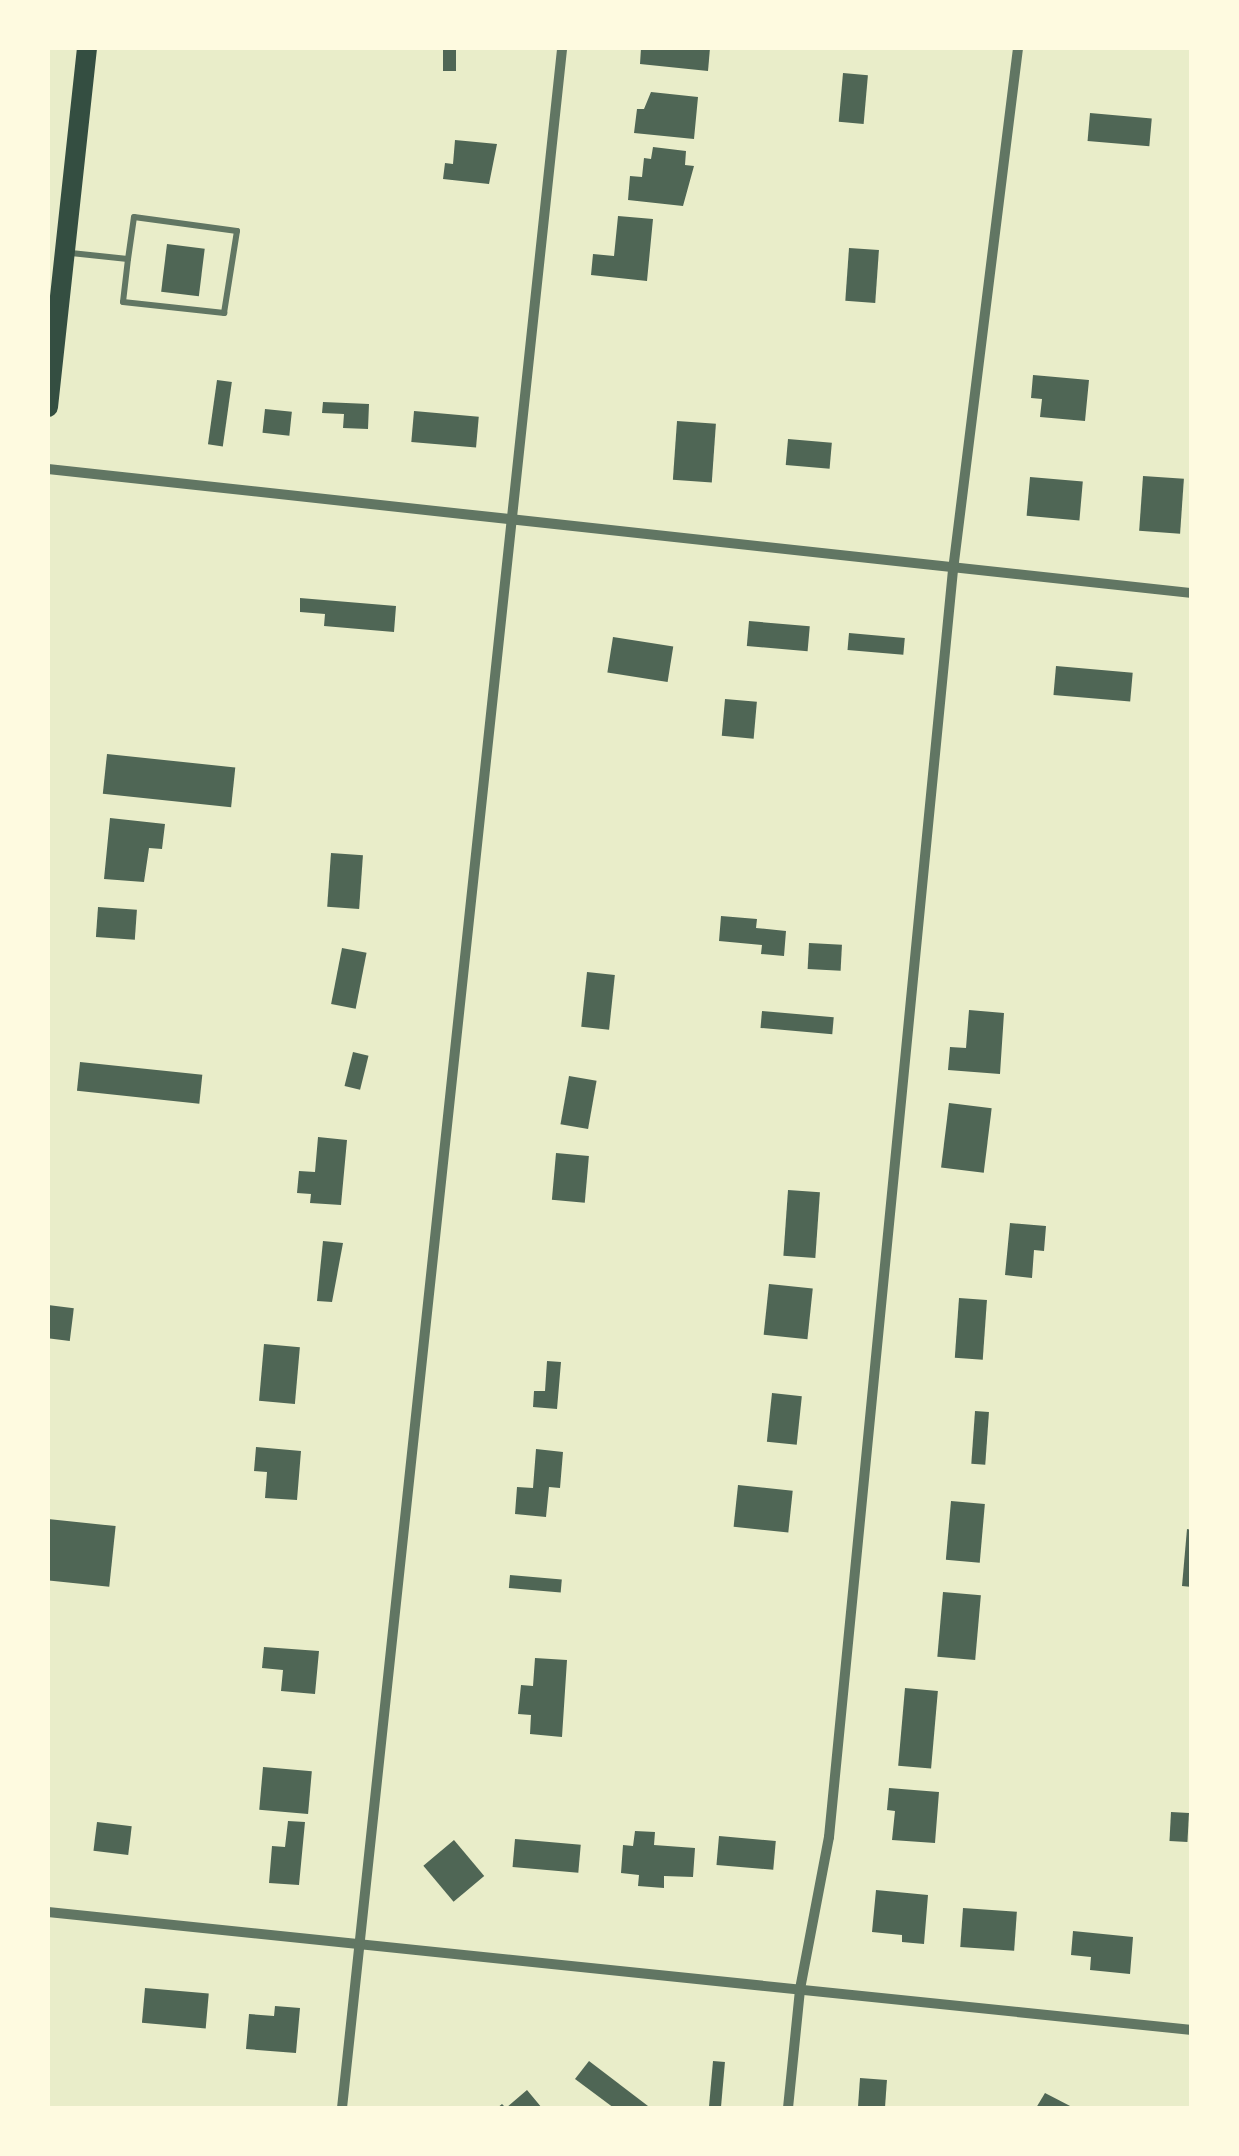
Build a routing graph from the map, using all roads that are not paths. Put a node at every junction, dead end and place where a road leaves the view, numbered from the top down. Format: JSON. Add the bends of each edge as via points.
{"nodes":[{"id":1,"x":87,"y":48,"type":"edge"},
{"id":2,"x":562,"y":48,"type":"edge"},
{"id":3,"x":1018,"y":48,"type":"edge"},
{"id":4,"x":64,"y":252,"type":"junction"},
{"id":5,"x":128,"y":260,"type":"junction"},
{"id":6,"x":48,"y":406,"type":"edge"},
{"id":7,"x":48,"y":469,"type":"edge"},
{"id":8,"x":512,"y":520,"type":"junction"},
{"id":9,"x":953,"y":570,"type":"junction"},
{"id":10,"x":1192,"y":593,"type":"edge"},
{"id":11,"x":48,"y":1912,"type":"edge"},
{"id":12,"x":359,"y":1944,"type":"junction"},
{"id":13,"x":800,"y":1989,"type":"junction"},
{"id":14,"x":1192,"y":2030,"type":"edge"},
{"id":15,"x":342,"y":2108,"type":"edge"},
{"id":16,"x":788,"y":2108,"type":"edge"}],
"edges":[{"from":1,"to":4,"type":"main road"},
{"from":2,"to":8,"type":"street"},
{"from":3,"to":9,"type":"street"},
{"from":4,"to":5,"type":"lane"},
{"from":4,"to":6,"type":"main road"},
{"from":5,"to":5,"type":"lane","via":[[122,302],[224,313],[237,232],[134,217]]},
{"from":7,"to":8,"type":"street"},
{"from":8,"to":9,"type":"street"},
{"from":8,"to":12,"type":"street"},
{"from":9,"to":10,"type":"street"},
{"from":9,"to":13,"type":"street","via":[[829,1836]]},
{"from":11,"to":12,"type":"street"},
{"from":12,"to":13,"type":"street"},
{"from":12,"to":15,"type":"street"},
{"from":13,"to":14,"type":"street"},
{"from":13,"to":16,"type":"street"}]}
